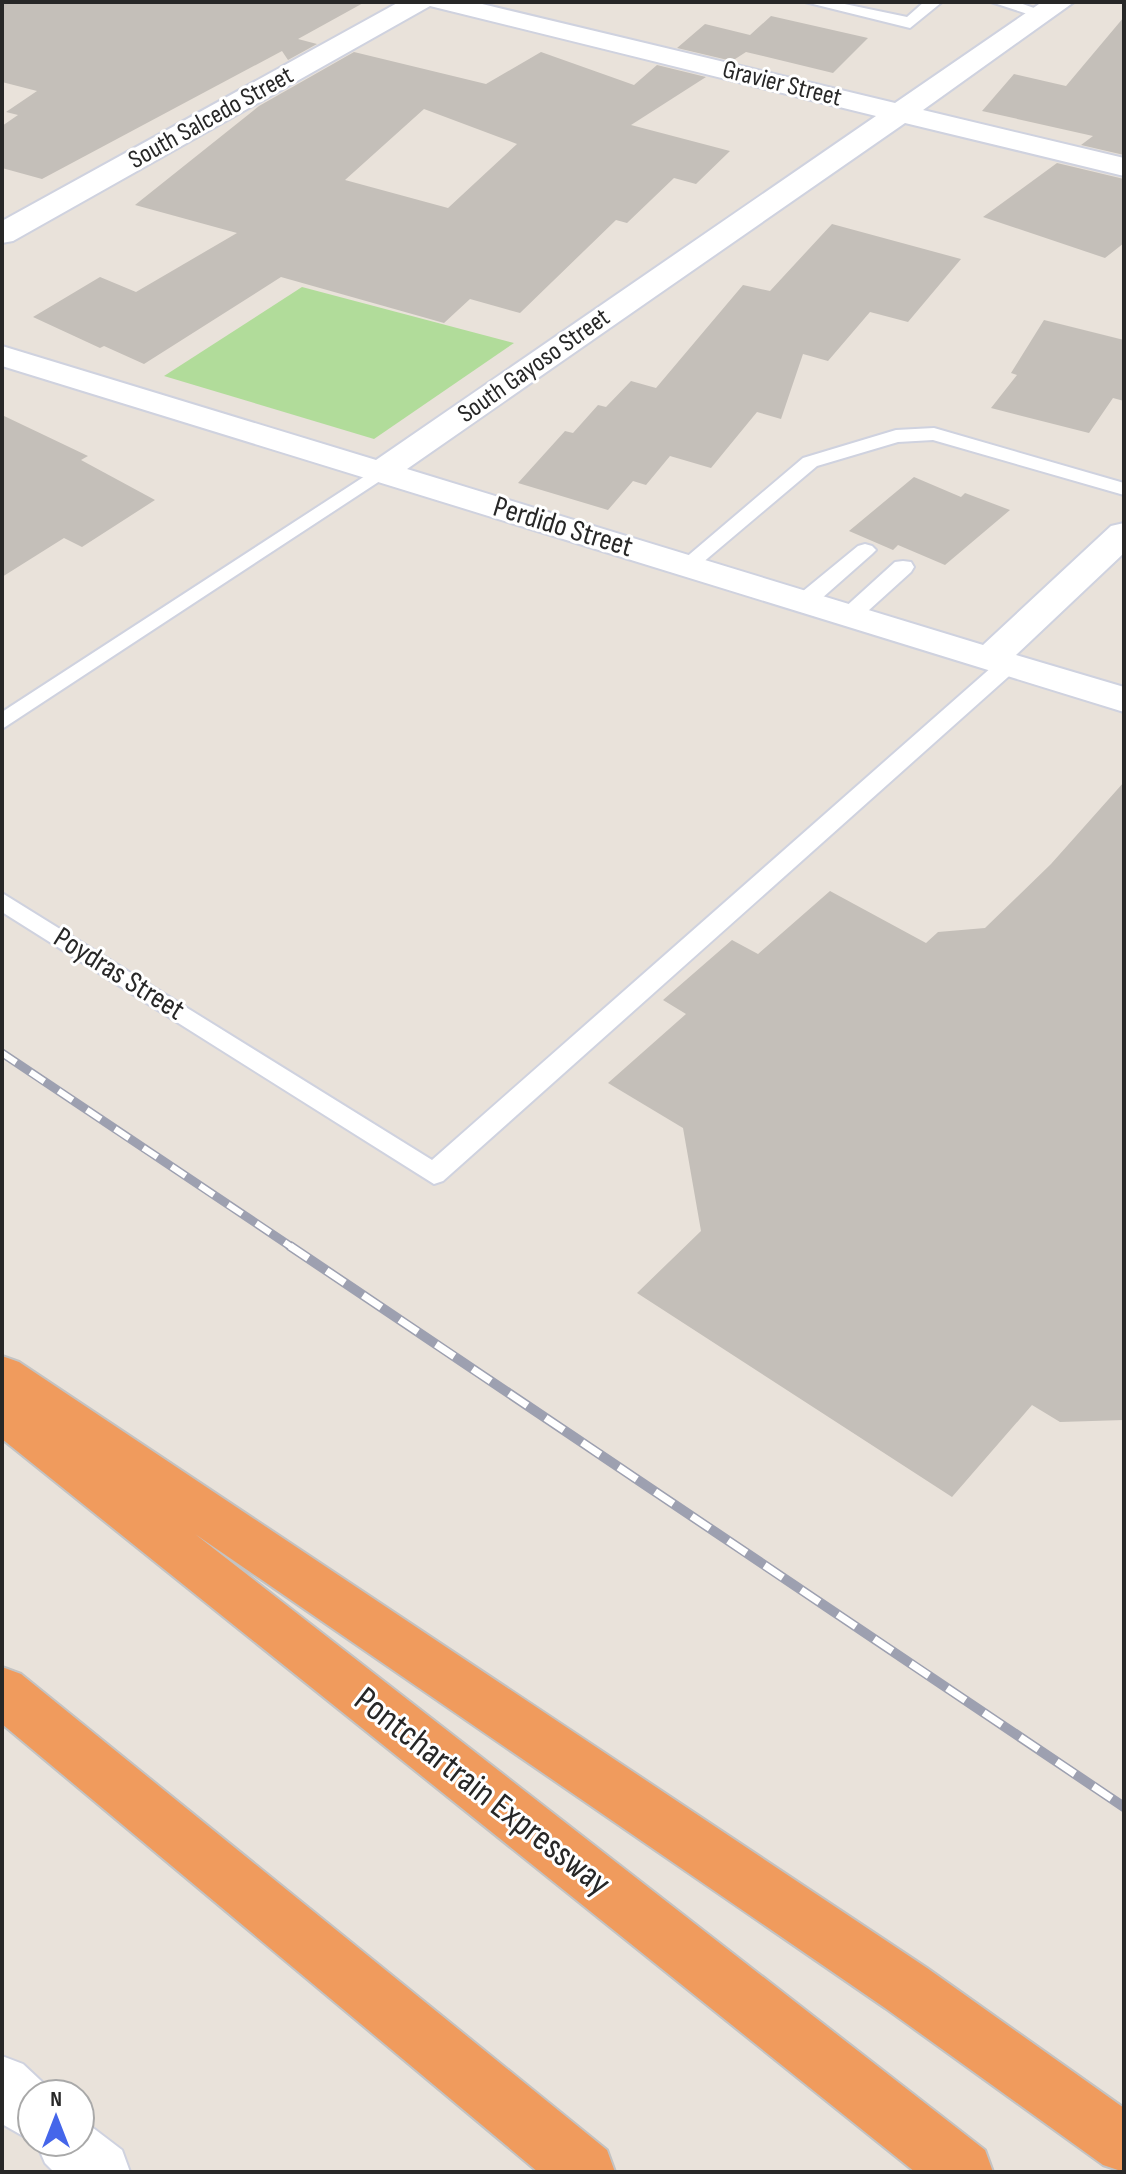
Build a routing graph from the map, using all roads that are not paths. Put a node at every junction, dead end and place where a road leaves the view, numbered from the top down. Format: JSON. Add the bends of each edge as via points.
{"nodes":[{"id":1,"x":419,"y":2,"type":"edge"},
{"id":2,"x":440,"y":2,"type":"edge"},
{"id":3,"x":813,"y":2,"type":"edge"},
{"id":4,"x":934,"y":2,"type":"edge"},
{"id":5,"x":999,"y":2,"type":"edge"},
{"id":6,"x":1051,"y":8,"type":"edge"},
{"id":7,"x":900,"y":113,"type":"junction"},
{"id":8,"x":1124,"y":167,"type":"edge"},
{"id":9,"x":2,"y":234,"type":"edge"},
{"id":10,"x":2,"y":356,"type":"edge"},
{"id":11,"x":382,"y":471,"type":"junction"},
{"id":12,"x":1124,"y":489,"type":"edge"},
{"id":13,"x":1124,"y":534,"type":"edge"},
{"id":14,"x":865,"y":550,"type":"dead end"},
{"id":15,"x":688,"y":565,"type":"junction"},
{"id":16,"x":903,"y":567,"type":"dead end"},
{"id":17,"x":805,"y":601,"type":"junction"},
{"id":18,"x":850,"y":615,"type":"junction"},
{"id":19,"x":1000,"y":661,"type":"junction"},
{"id":20,"x":1124,"y":700,"type":"edge"},
{"id":21,"x":2,"y":722,"type":"edge"},
{"id":22,"x":2,"y":901,"type":"edge"},
{"id":23,"x":2,"y":1376,"type":"edge"},
{"id":24,"x":2,"y":1411,"type":"edge"},
{"id":25,"x":2,"y":1691,"type":"edge"},
{"id":26,"x":1124,"y":2144,"type":"edge"},
{"id":27,"x":84,"y":2158,"type":"edge"},
{"id":28,"x":100,"y":2172,"type":"edge"},
{"id":29,"x":585,"y":2172,"type":"edge"},
{"id":30,"x":963,"y":2172,"type":"edge"}],
"edges":[{"from":1,"to":9,"type":"street","name":"South Salcedo Street"},
{"from":2,"to":7,"type":"street","name":"Gravier Street"},
{"from":3,"to":4,"type":"lane","via":[[910,23]]},
{"from":5,"to":6,"type":"lane"},
{"from":6,"to":7,"type":"street","name":"South Gayoso Street"},
{"from":7,"to":8,"type":"street","name":"Gravier Street"},
{"from":7,"to":11,"type":"street","name":"South Gayoso Street"},
{"from":10,"to":11,"type":"street","name":"Perdido Street"},
{"from":11,"to":15,"type":"street","name":"Perdido Street"},
{"from":11,"to":21,"type":"lane","name":"South Gayoso Street"},
{"from":12,"to":15,"type":"lane","via":[[934,434],[896,436],[810,462]]},
{"from":13,"to":19,"type":"street"},
{"from":14,"to":17,"type":"lane"},
{"from":15,"to":17,"type":"street","name":"Perdido Street"},
{"from":16,"to":18,"type":"lane"},
{"from":17,"to":18,"type":"street","name":"Perdido Street"},
{"from":18,"to":19,"type":"street","name":"Perdido Street"},
{"from":19,"to":20,"type":"street","name":"Perdido Street"},
{"from":19,"to":22,"type":"lane","name":"Poydras Street","via":[[434,1174]]},
{"from":23,"to":26,"type":"highway","via":[[893,1979]]},
{"from":24,"to":30,"type":"highway","name":"Pontchartrain Expressway"},
{"from":25,"to":29,"type":"highway"},
{"from":27,"to":28,"type":"street"}]}
